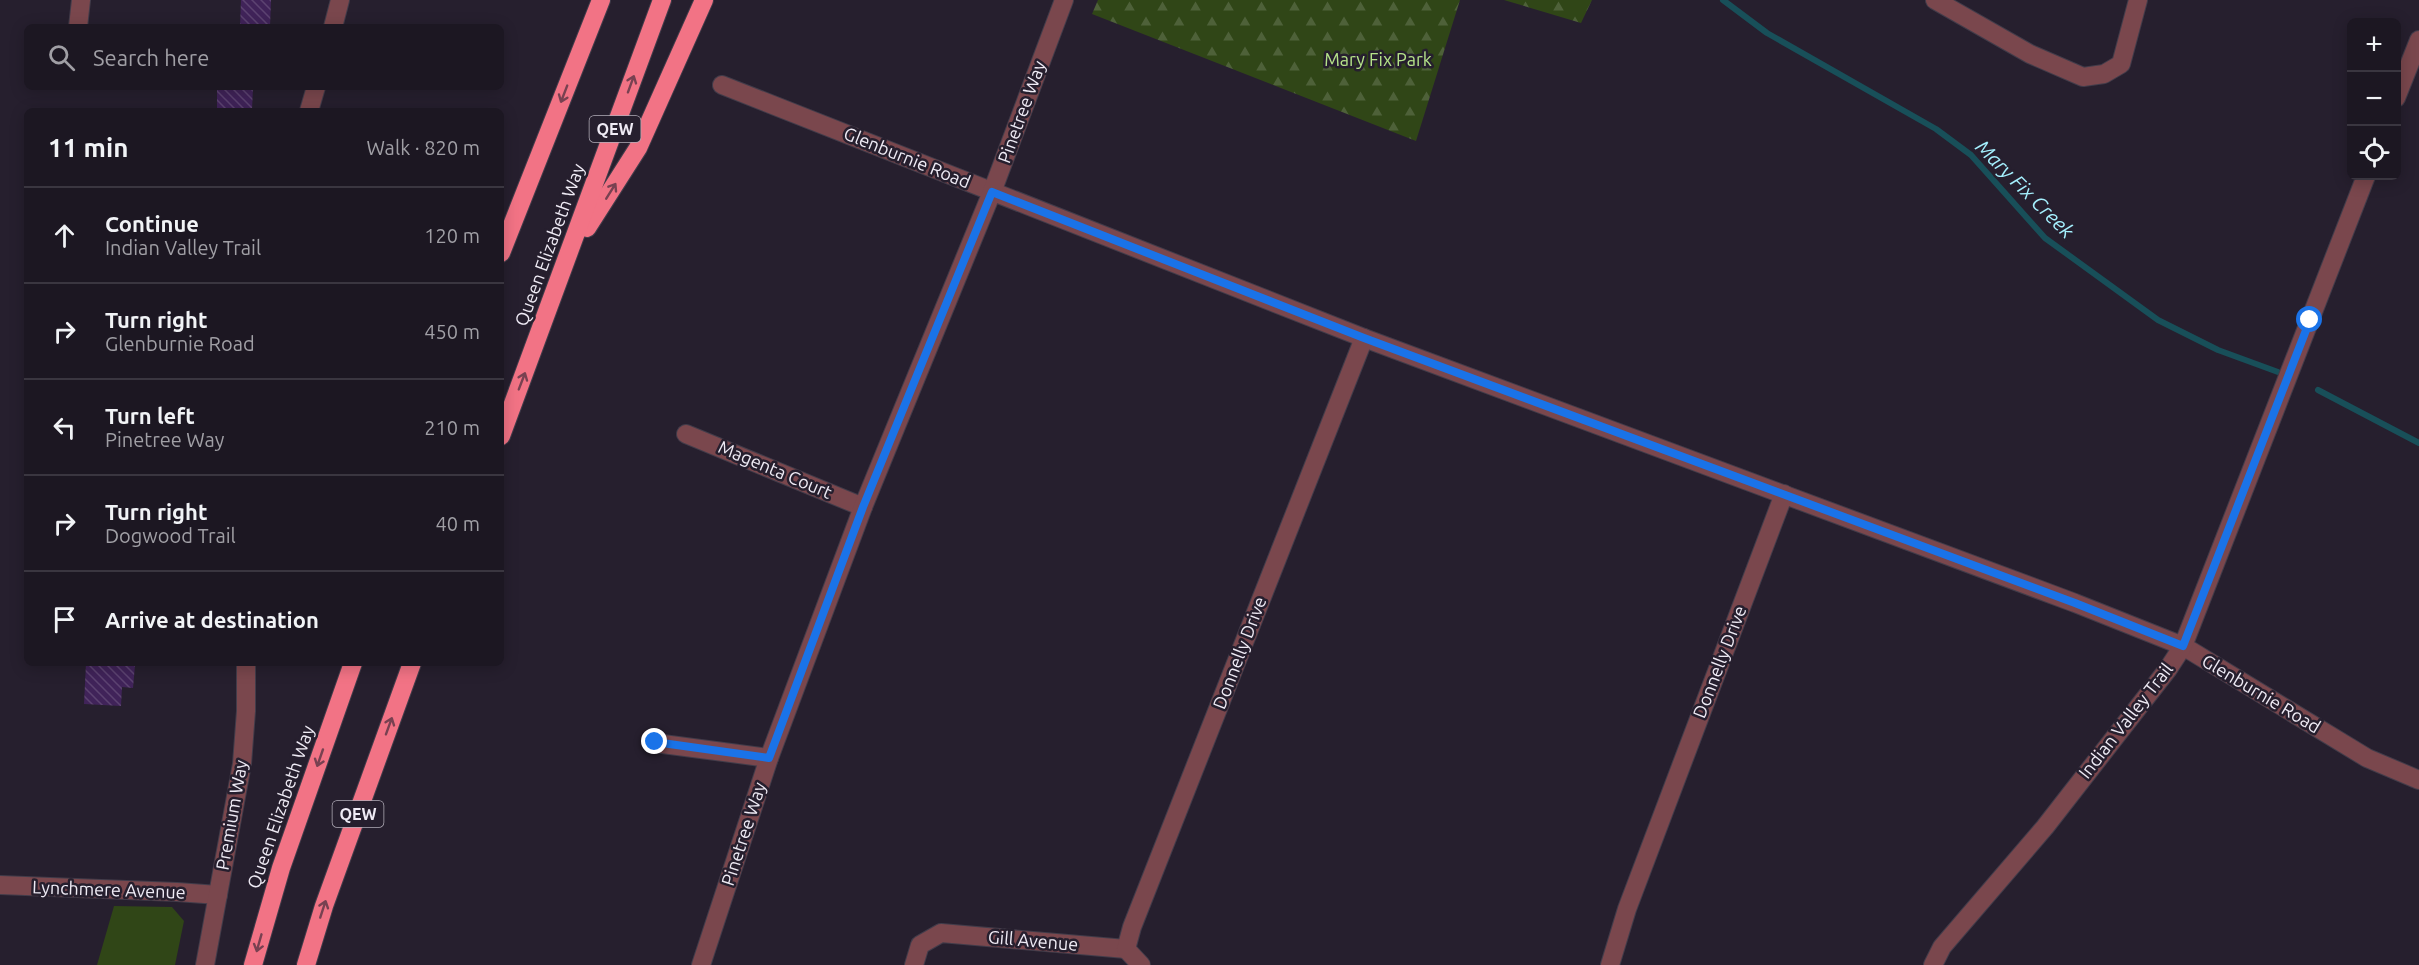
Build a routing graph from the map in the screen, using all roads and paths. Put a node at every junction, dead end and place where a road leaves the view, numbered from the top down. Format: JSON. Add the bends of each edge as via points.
{"nodes":[{"id":1,"x":81,"y":0,"type":"edge"},
{"id":2,"x":340,"y":0,"type":"edge"},
{"id":3,"x":600,"y":0,"type":"edge"},
{"id":4,"x":662,"y":0,"type":"edge"},
{"id":5,"x":704,"y":0,"type":"edge"},
{"id":6,"x":1064,"y":0,"type":"edge"},
{"id":7,"x":1935,"y":0,"type":"edge"},
{"id":8,"x":2138,"y":0,"type":"edge"},
{"id":9,"x":78,"y":24,"type":"edge"},
{"id":10,"x":334,"y":24,"type":"edge"},
{"id":11,"x":2419,"y":40,"type":"edge"},
{"id":12,"x":722,"y":85,"type":"dead end"},
{"id":13,"x":2401,"y":87,"type":"edge"},
{"id":14,"x":315,"y":90,"type":"edge"},
{"id":15,"x":310,"y":108,"type":"edge"},
{"id":16,"x":2364,"y":180,"type":"edge"},
{"id":17,"x":992,"y":192,"type":"junction"},
{"id":18,"x":504,"y":245,"type":"edge"},
{"id":19,"x":568,"y":258,"type":"junction"},
{"id":20,"x":1364,"y":338,"type":"junction"},
{"id":21,"x":504,"y":427,"type":"edge"},
{"id":22,"x":686,"y":434,"type":"dead end"},
{"id":23,"x":1784,"y":494,"type":"junction"},
{"id":24,"x":863,"y":507,"type":"junction"},
{"id":25,"x":2183,"y":646,"type":"junction"},
{"id":26,"x":246,"y":666,"type":"edge"},
{"id":27,"x":352,"y":666,"type":"edge"},
{"id":28,"x":411,"y":666,"type":"edge"},
{"id":29,"x":655,"y":742,"type":"dead end"},
{"id":30,"x":769,"y":758,"type":"junction"},
{"id":31,"x":2419,"y":780,"type":"edge"},
{"id":32,"x":0,"y":885,"type":"edge"},
{"id":33,"x":218,"y":896,"type":"junction"},
{"id":34,"x":1126,"y":949,"type":"junction"},
{"id":35,"x":205,"y":965,"type":"edge"},
{"id":36,"x":253,"y":965,"type":"edge"},
{"id":37,"x":306,"y":965,"type":"edge"},
{"id":38,"x":701,"y":965,"type":"edge"},
{"id":39,"x":914,"y":965,"type":"edge"},
{"id":40,"x":1141,"y":965,"type":"edge"},
{"id":41,"x":1610,"y":965,"type":"edge"},
{"id":42,"x":1934,"y":965,"type":"edge"}],
"edges":[{"from":1,"to":9,"type":"street"},
{"from":2,"to":10,"type":"street"},
{"from":3,"to":18,"type":"highway","one_way":true},
{"from":19,"to":4,"type":"highway","name":"Queen Elizabeth Way","number":"QEW","one_way":true},
{"from":19,"to":5,"type":"highway","one_way":true,"via":[[638,148]]},
{"from":6,"to":17,"type":"street","name":"Pinetree Way"},
{"from":7,"to":8,"type":"street","via":[[2030,54],[2083,77],[2104,74],[2121,64]]},
{"from":11,"to":13,"type":"street"},
{"from":12,"to":17,"type":"street","name":"Glenburnie Road"},
{"from":14,"to":15,"type":"street"},
{"from":16,"to":25,"type":"street","name":"Indian Valley Trail"},
{"from":17,"to":20,"type":"street","name":"Glenburnie Road"},
{"from":17,"to":24,"type":"street","name":"Pinetree Way"},
{"from":21,"to":19,"type":"highway","name":"Queen Elizabeth Way","number":"QEW","one_way":true},
{"from":20,"to":23,"type":"street","name":"Glenburnie Road"},
{"from":20,"to":34,"type":"street","name":"Donnelly Drive"},
{"from":22,"to":24,"type":"street","name":"Magenta Court"},
{"from":23,"to":25,"type":"street","name":"Glenburnie Road"},
{"from":23,"to":41,"type":"street","name":"Donnelly Drive","via":[[1627,909]]},
{"from":24,"to":30,"type":"street","name":"Pinetree Way"},
{"from":25,"to":31,"type":"street","name":"Glenburnie Road","via":[[2367,758]]},
{"from":25,"to":42,"type":"street","name":"Indian Valley Trail","via":[[2045,827],[1942,947]]},
{"from":26,"to":33,"type":"street","name":"Premium Way","via":[[242,764]]},
{"from":27,"to":36,"type":"highway","name":"Queen Elizabeth Way","number":"QEW","one_way":true,"via":[[281,868]]},
{"from":37,"to":28,"type":"highway","number":"QEW","one_way":true},
{"from":29,"to":30,"type":"street"},
{"from":30,"to":38,"type":"street","name":"Pinetree Way"},
{"from":32,"to":33,"type":"street","name":"Lynchmere Avenue"},
{"from":33,"to":35,"type":"street","name":"Premium Way"},
{"from":34,"to":39,"type":"street","name":"Gill Avenue","via":[[940,933],[921,945]]},
{"from":34,"to":40,"type":"street"}]}
